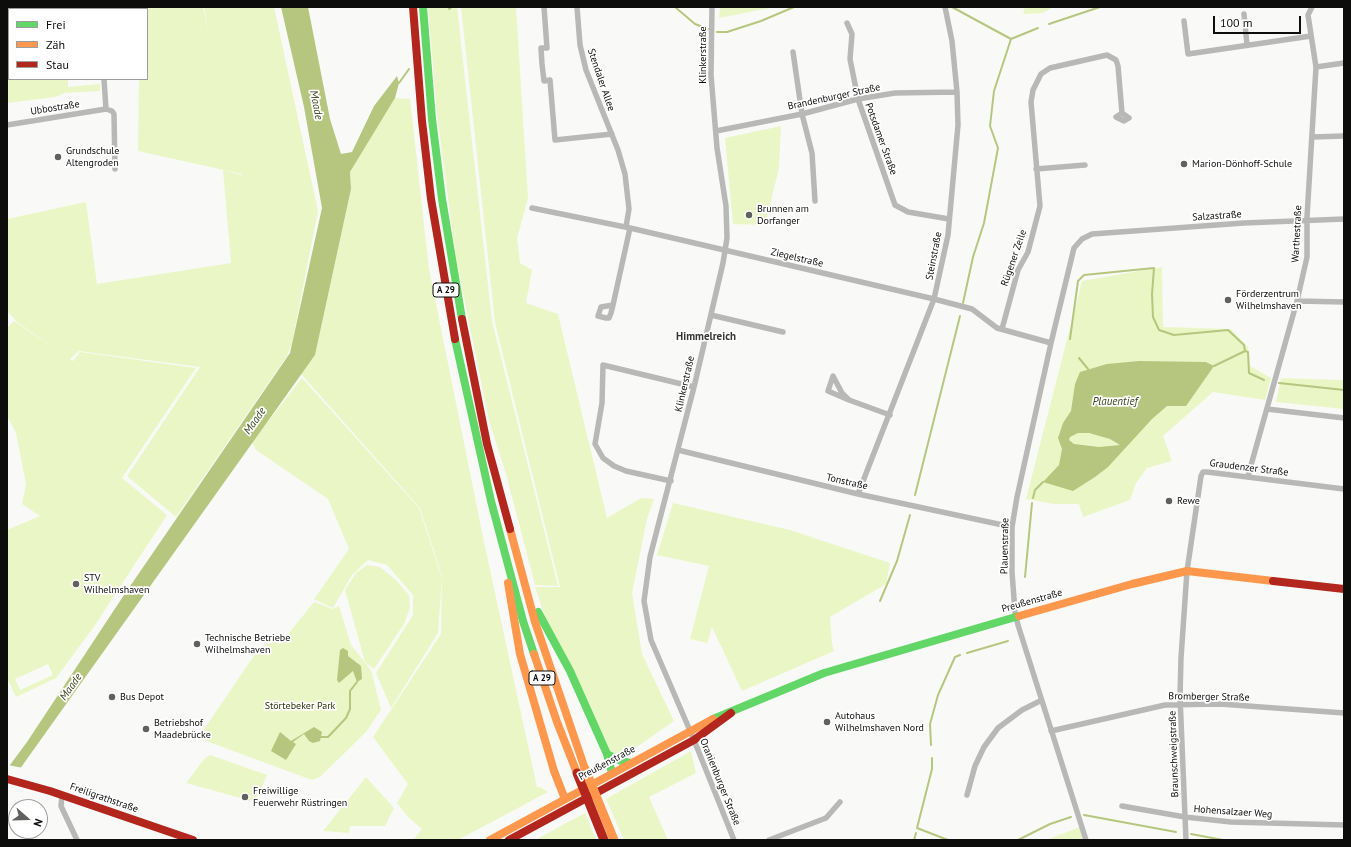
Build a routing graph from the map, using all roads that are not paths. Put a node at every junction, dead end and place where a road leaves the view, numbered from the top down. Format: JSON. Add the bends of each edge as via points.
{"nodes":[{"id":1,"x":413,"y":7,"type":"edge"},
{"id":2,"x":423,"y":7,"type":"edge"},
{"id":3,"x":544,"y":7,"type":"edge"},
{"id":4,"x":577,"y":7,"type":"edge"},
{"id":5,"x":712,"y":7,"type":"edge"},
{"id":6,"x":945,"y":7,"type":"edge"},
{"id":7,"x":1311,"y":8,"type":"edge"},
{"id":8,"x":1244,"y":14,"type":"dead end"},
{"id":9,"x":1184,"y":21,"type":"dead end"},
{"id":10,"x":847,"y":23,"type":"dead end"},
{"id":11,"x":1311,"y":36,"type":"junction"},
{"id":12,"x":1247,"y":45,"type":"junction"},
{"id":13,"x":793,"y":52,"type":"dead end"},
{"id":14,"x":1344,"y":63,"type":"edge"},
{"id":15,"x":1316,"y":67,"type":"junction"},
{"id":16,"x":104,"y":80,"type":"edge"},
{"id":17,"x":957,"y":92,"type":"junction"},
{"id":18,"x":858,"y":99,"type":"junction"},
{"id":19,"x":106,"y":109,"type":"junction"},
{"id":20,"x":1122,"y":113,"type":"dead end"},
{"id":21,"x":802,"y":114,"type":"junction"},
{"id":22,"x":7,"y":125,"type":"edge"},
{"id":23,"x":716,"y":131,"type":"junction"},
{"id":24,"x":612,"y":134,"type":"junction"},
{"id":25,"x":1344,"y":136,"type":"edge"},
{"id":26,"x":1312,"y":137,"type":"junction"},
{"id":27,"x":1085,"y":165,"type":"dead end"},
{"id":28,"x":115,"y":169,"type":"dead end"},
{"id":29,"x":1036,"y":169,"type":"junction"},
{"id":30,"x":815,"y":201,"type":"dead end"},
{"id":31,"x":532,"y":208,"type":"dead end"},
{"id":32,"x":949,"y":219,"type":"junction"},
{"id":33,"x":1344,"y":219,"type":"edge"},
{"id":34,"x":1307,"y":220,"type":"junction"},
{"id":35,"x":628,"y":228,"type":"junction"},
{"id":36,"x":1092,"y":234,"type":"joint"},
{"id":37,"x":725,"y":250,"type":"junction"},
{"id":38,"x":934,"y":299,"type":"junction"},
{"id":39,"x":1297,"y":301,"type":"junction"},
{"id":40,"x":1344,"y":302,"type":"edge"},
{"id":41,"x":613,"y":304,"type":"dead end"},
{"id":42,"x":711,"y":315,"type":"junction"},
{"id":43,"x":1002,"y":329,"type":"junction"},
{"id":44,"x":783,"y":332,"type":"dead end"},
{"id":45,"x":1051,"y":343,"type":"junction"},
{"id":46,"x":694,"y":387,"type":"junction"},
{"id":47,"x":849,"y":400,"type":"dead end"},
{"id":48,"x":1267,"y":409,"type":"junction"},
{"id":49,"x":890,"y":415,"type":"junction"},
{"id":50,"x":1344,"y":418,"type":"edge"},
{"id":51,"x":678,"y":450,"type":"junction"},
{"id":52,"x":1248,"y":476,"type":"junction"},
{"id":53,"x":670,"y":482,"type":"junction"},
{"id":54,"x":1344,"y":489,"type":"edge"},
{"id":55,"x":858,"y":494,"type":"junction"},
{"id":56,"x":1012,"y":527,"type":"junction"},
{"id":57,"x":509,"y":567,"type":"junction"},
{"id":58,"x":1187,"y":571,"type":"junction"},
{"id":59,"x":522,"y":578,"type":"junction"},
{"id":60,"x":1344,"y":589,"type":"edge"},
{"id":61,"x":1016,"y":618,"type":"junction"},
{"id":62,"x":1040,"y":701,"type":"junction"},
{"id":63,"x":1182,"y":704,"type":"junction"},
{"id":64,"x":736,"y":708,"type":"junction"},
{"id":65,"x":1344,"y":713,"type":"edge"},
{"id":66,"x":690,"y":731,"type":"junction"},
{"id":67,"x":1051,"y":731,"type":"junction"},
{"id":68,"x":694,"y":740,"type":"junction"},
{"id":69,"x":607,"y":754,"type":"junction"},
{"id":70,"x":631,"y":763,"type":"junction"},
{"id":71,"x":581,"y":771,"type":"junction"},
{"id":72,"x":612,"y":773,"type":"junction"},
{"id":73,"x":7,"y":779,"type":"edge"},
{"id":74,"x":609,"y":786,"type":"junction"},
{"id":75,"x":62,"y":795,"type":"junction"},
{"id":76,"x":967,"y":795,"type":"dead end"},
{"id":77,"x":565,"y":799,"type":"junction"},
{"id":78,"x":840,"y":802,"type":"dead end"},
{"id":79,"x":575,"y":805,"type":"junction"},
{"id":80,"x":1122,"y":806,"type":"dead end"},
{"id":81,"x":1185,"y":817,"type":"junction"},
{"id":82,"x":1344,"y":825,"type":"edge"},
{"id":83,"x":77,"y":840,"type":"edge"},
{"id":84,"x":193,"y":840,"type":"edge"},
{"id":85,"x":490,"y":840,"type":"edge"},
{"id":86,"x":509,"y":840,"type":"edge"},
{"id":87,"x":604,"y":840,"type":"edge"},
{"id":88,"x":614,"y":840,"type":"edge"},
{"id":89,"x":734,"y":840,"type":"edge"},
{"id":90,"x":769,"y":840,"type":"edge"},
{"id":91,"x":1086,"y":840,"type":"edge"},
{"id":92,"x":1186,"y":840,"type":"edge"}],
"edges":[{"from":1,"to":57,"type":"main road","number":"A 29","via":[[422,121],[444,277],[474,428]]},
{"from":2,"to":59,"type":"main road","number":"A 29","via":[[433,126],[454,283],[487,444]]},
{"from":3,"to":24,"type":"street","via":[[547,48],[541,48],[542,64],[544,81],[550,80],[555,140]]},
{"from":4,"to":24,"type":"street","name":"Stendaler Allee","via":[[580,45],[586,70]]},
{"from":5,"to":23,"type":"street","name":"Klinkerstraße","via":[[711,75]]},
{"from":6,"to":17,"type":"street","name":"Steinstraße","via":[[952,41]]},
{"from":7,"to":11,"type":"street","name":"Warthestraße","via":[[1308,15]]},
{"from":8,"to":12,"type":"street"},
{"from":9,"to":12,"type":"street","via":[[1188,54]]},
{"from":10,"to":18,"type":"street","name":"Potsdamer Straße","via":[[852,34],[850,58]]},
{"from":11,"to":12,"type":"street"},
{"from":11,"to":15,"type":"street","name":"Warthestraße"},
{"from":13,"to":21,"type":"street"},
{"from":14,"to":15,"type":"street"},
{"from":15,"to":26,"type":"street","name":"Warthestraße"},
{"from":16,"to":19,"type":"street"},
{"from":17,"to":18,"type":"street","name":"Brandenburger Straße","via":[[895,93]]},
{"from":17,"to":32,"type":"street","name":"Steinstraße","via":[[955,165]]},
{"from":18,"to":21,"type":"street","name":"Brandenburger Straße"},
{"from":18,"to":32,"type":"street","name":"Potsdamer Straße","via":[[896,205],[908,212]]},
{"from":19,"to":22,"type":"street","name":"Ubbostraße"},
{"from":19,"to":28,"type":"street","via":[[114,114]]},
{"from":20,"to":29,"type":"street","name":"Rügener Zeile","via":[[1116,60],[1108,55],[1050,68],[1041,74],[1033,90],[1031,102]]},
{"from":21,"to":23,"type":"street","name":"Brandenburger Straße"},
{"from":21,"to":30,"type":"street","via":[[812,153]]},
{"from":23,"to":37,"type":"street","name":"Klinkerstraße","via":[[726,206]]},
{"from":24,"to":35,"type":"street","name":"Stendaler Allee","via":[[625,174],[629,209]]},
{"from":25,"to":26,"type":"street"},
{"from":26,"to":34,"type":"street","name":"Warthestraße"},
{"from":27,"to":29,"type":"street"},
{"from":29,"to":43,"type":"street","name":"Rügener Zeile","via":[[1040,206],[1028,252],[1018,270]]},
{"from":31,"to":35,"type":"street","name":"Ziegelstraße"},
{"from":32,"to":38,"type":"street","name":"Steinstraße"},
{"from":33,"to":34,"type":"street","name":"Salzastraße"},
{"from":34,"to":36,"type":"street","name":"Salzastraße"},
{"from":34,"to":39,"type":"street","name":"Warthestraße","via":[[1307,257]]},
{"from":35,"to":37,"type":"street","name":"Ziegelstraße"},
{"from":35,"to":41,"type":"street","name":"Stendaler Allee"},
{"from":36,"to":45,"type":"street","name":"Plauenstraße","via":[[1082,239],[1074,248]]},
{"from":37,"to":38,"type":"street","name":"Ziegelstraße"},
{"from":37,"to":42,"type":"street","name":"Klinkerstraße"},
{"from":38,"to":43,"type":"street","name":"Ziegelstraße","via":[[972,309]]},
{"from":38,"to":49,"type":"street","name":"Steinstraße"},
{"from":39,"to":40,"type":"street"},
{"from":39,"to":48,"type":"street","name":"Warthestraße"},
{"from":42,"to":44,"type":"street"},
{"from":42,"to":46,"type":"street","name":"Klinkerstraße"},
{"from":43,"to":45,"type":"street","name":"Ziegelstraße"},
{"from":45,"to":56,"type":"street","name":"Plauenstraße"},
{"from":46,"to":51,"type":"street","name":"Klinkerstraße"},
{"from":46,"to":53,"type":"street","via":[[603,365],[602,403],[595,444],[603,458],[626,471]]},
{"from":47,"to":49,"type":"street"},
{"from":48,"to":50,"type":"street"},
{"from":48,"to":52,"type":"street","name":"Warthestraße"},
{"from":49,"to":55,"type":"street","name":"Steinstraße"},
{"from":51,"to":53,"type":"street","name":"Klinkerstraße"},
{"from":51,"to":55,"type":"street","name":"Tonstraße"},
{"from":52,"to":54,"type":"street","name":"Graudenzer Straße"},
{"from":52,"to":58,"type":"street","name":"Graudenzer Straße","via":[[1203,472],[1197,495]]},
{"from":53,"to":66,"type":"street","name":"Klinkerstraße","via":[[650,557],[644,601],[651,640]]},
{"from":55,"to":56,"type":"street","name":"Tonstraße"},
{"from":56,"to":61,"type":"street","name":"Plauenstraße"},
{"from":57,"to":71,"type":"main road","number":"A 29","via":[[532,649]]},
{"from":57,"to":77,"type":"main road","via":[[508,585],[526,679],[546,750]]},
{"from":58,"to":60,"type":"main road","name":"Preußenstraße"},
{"from":58,"to":61,"type":"main road","name":"Preußenstraße","via":[[1132,584]]},
{"from":58,"to":63,"type":"street","name":"Braunschweigstraße","via":[[1181,658]]},
{"from":59,"to":69,"type":"main road","via":[[531,590],[546,629],[570,672]]},
{"from":59,"to":71,"type":"main road","number":"A 29"},
{"from":61,"to":62,"type":"street","name":"Plauenstraße"},
{"from":61,"to":64,"type":"main road","name":"Preußenstraße","via":[[824,673]]},
{"from":62,"to":67,"type":"street","name":"Plauenstraße"},
{"from":62,"to":76,"type":"street","via":[[1022,710],[998,728],[984,747],[975,766]]},
{"from":63,"to":65,"type":"street","name":"Bromberger Straße"},
{"from":63,"to":67,"type":"street","name":"Bromberger Straße","via":[[1165,705]]},
{"from":63,"to":81,"type":"street","name":"Braunschweigstraße"},
{"from":64,"to":66,"type":"main road","name":"Preußenstraße"},
{"from":64,"to":68,"type":"main road","name":"Preußenstraße"},
{"from":66,"to":68,"type":"street","name":"Oranienburger Straße"},
{"from":66,"to":70,"type":"main road","name":"Preußenstraße"},
{"from":67,"to":91,"type":"street","name":"Plauenstraße"},
{"from":68,"to":74,"type":"main road","name":"Preußenstraße"},
{"from":68,"to":89,"type":"street","name":"Oranienburger Straße"},
{"from":69,"to":70,"type":"main road"},
{"from":69,"to":72,"type":"main road"},
{"from":70,"to":72,"type":"main road","name":"Preußenstraße"},
{"from":71,"to":87,"type":"main road","number":"A 29","bridge":true},
{"from":71,"to":88,"type":"main road","number":"A 29","bridge":true},
{"from":72,"to":74,"type":"main road"},
{"from":72,"to":77,"type":"main road","name":"Preußenstraße"},
{"from":73,"to":75,"type":"main road","name":"Freiligrathstraße"},
{"from":74,"to":79,"type":"main road","name":"Preußenstraße"},
{"from":75,"to":83,"type":"street","via":[[61,806]]},
{"from":75,"to":84,"type":"main road","name":"Freiligrathstraße"},
{"from":77,"to":79,"type":"main road"},
{"from":77,"to":85,"type":"main road","name":"Preußenstraße"},
{"from":78,"to":90,"type":"street","via":[[826,818]]},
{"from":79,"to":86,"type":"main road","name":"Preußenstraße"},
{"from":80,"to":81,"type":"street","name":"Hohensalzaer Weg"},
{"from":81,"to":82,"type":"street","name":"Hohensalzaer Weg","via":[[1232,822]]},
{"from":81,"to":92,"type":"street","name":"Braunschweigstraße"}]}
